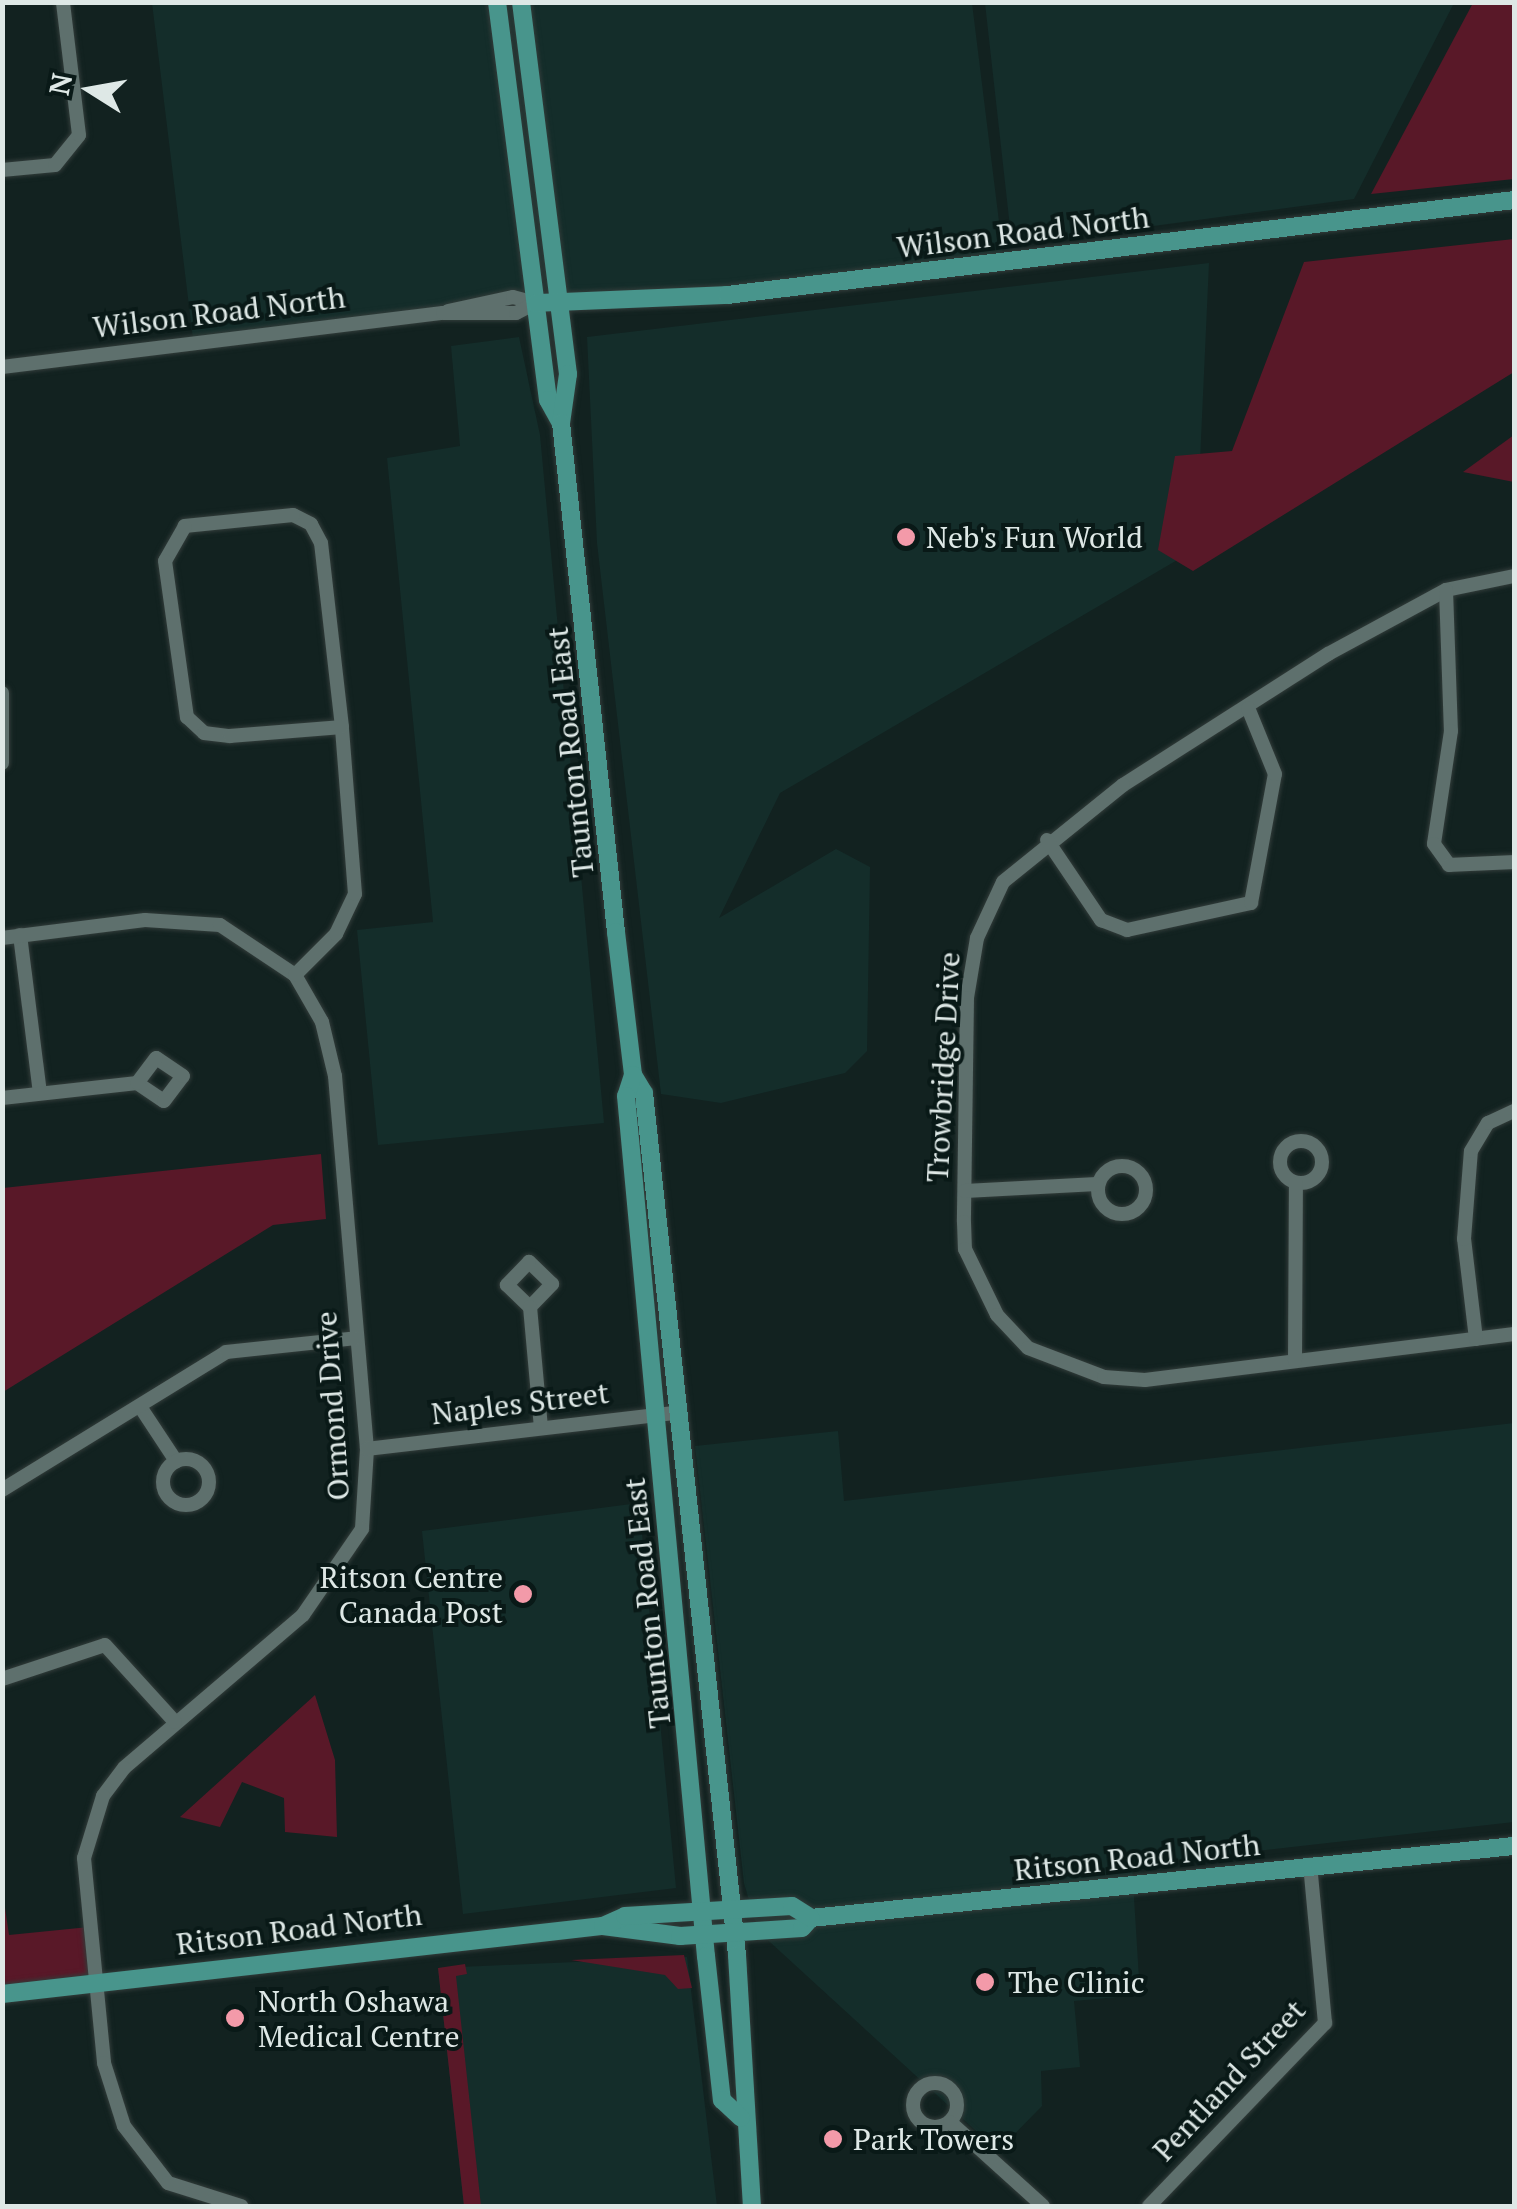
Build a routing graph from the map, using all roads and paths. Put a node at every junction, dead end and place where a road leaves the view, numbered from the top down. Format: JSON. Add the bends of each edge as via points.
{"nodes":[{"id":1,"x":63,"y":2,"type":"edge"},
{"id":2,"x":497,"y":2,"type":"edge"},
{"id":3,"x":521,"y":2,"type":"edge"},
{"id":4,"x":2,"y":170,"type":"edge"},
{"id":5,"x":1514,"y":200,"type":"edge"},
{"id":6,"x":560,"y":301,"type":"junction"},
{"id":7,"x":536,"y":303,"type":"junction"},
{"id":8,"x":2,"y":367,"type":"edge"},
{"id":9,"x":561,"y":424,"type":"junction"},
{"id":10,"x":1514,"y":576,"type":"edge"},
{"id":11,"x":1446,"y":590,"type":"junction"},
{"id":12,"x":2,"y":694,"type":"edge"},
{"id":13,"x":1248,"y":708,"type":"junction"},
{"id":14,"x":342,"y":727,"type":"junction"},
{"id":15,"x":2,"y":763,"type":"edge"},
{"id":16,"x":1047,"y":840,"type":"junction"},
{"id":17,"x":1514,"y":862,"type":"edge"},
{"id":18,"x":20,"y":935,"type":"junction"},
{"id":19,"x":2,"y":938,"type":"edge"},
{"id":20,"x":295,"y":975,"type":"junction"},
{"id":21,"x":633,"y":1074,"type":"junction"},
{"id":22,"x":137,"y":1083,"type":"dead end"},
{"id":23,"x":40,"y":1093,"type":"junction"},
{"id":24,"x":2,"y":1098,"type":"edge"},
{"id":25,"x":1514,"y":1112,"type":"edge"},
{"id":26,"x":1296,"y":1183,"type":"dead end"},
{"id":27,"x":1097,"y":1184,"type":"dead end"},
{"id":28,"x":964,"y":1191,"type":"junction"},
{"id":29,"x":530,"y":1307,"type":"dead end"},
{"id":30,"x":1514,"y":1334,"type":"edge"},
{"id":31,"x":356,"y":1338,"type":"junction"},
{"id":32,"x":1476,"y":1339,"type":"junction"},
{"id":33,"x":1296,"y":1361,"type":"junction"},
{"id":34,"x":140,"y":1408,"type":"junction"},
{"id":35,"x":680,"y":1412,"type":"junction"},
{"id":36,"x":656,"y":1414,"type":"junction"},
{"id":37,"x":541,"y":1428,"type":"junction"},
{"id":38,"x":367,"y":1449,"type":"junction"},
{"id":39,"x":176,"y":1461,"type":"dead end"},
{"id":40,"x":2,"y":1490,"type":"edge"},
{"id":41,"x":2,"y":1679,"type":"edge"},
{"id":42,"x":175,"y":1722,"type":"junction"},
{"id":43,"x":1514,"y":1831,"type":"edge"},
{"id":44,"x":1468,"y":1845,"type":"junction"},
{"id":45,"x":1514,"y":1846,"type":"edge"},
{"id":46,"x":1310,"y":1865,"type":"junction"},
{"id":47,"x":732,"y":1908,"type":"junction"},
{"id":48,"x":708,"y":1910,"type":"junction"},
{"id":49,"x":811,"y":1918,"type":"junction"},
{"id":50,"x":603,"y":1926,"type":"junction"},
{"id":51,"x":734,"y":1933,"type":"junction"},
{"id":52,"x":707,"y":1934,"type":"junction"},
{"id":53,"x":95,"y":1982,"type":"junction"},
{"id":54,"x":2,"y":1994,"type":"edge"},
{"id":55,"x":741,"y":2118,"type":"junction"},
{"id":56,"x":950,"y":2122,"type":"dead end"},
{"id":57,"x":242,"y":2206,"type":"edge"},
{"id":58,"x":752,"y":2206,"type":"edge"},
{"id":59,"x":1043,"y":2206,"type":"edge"},
{"id":60,"x":1149,"y":2206,"type":"edge"}],
"edges":[{"from":1,"to":4,"type":"street","via":[[79,136],[55,166]]},
{"from":2,"to":7,"type":"main road","name":"Taunton Road East"},
{"from":3,"to":6,"type":"main road","name":"Taunton Road East"},
{"from":5,"to":6,"type":"main road","name":"Wilson Road North","via":[[727,295]]},
{"from":6,"to":7,"type":"main road","name":"Wilson Road North"},
{"from":6,"to":9,"type":"main road","name":"Taunton Road East","via":[[569,389]]},
{"from":7,"to":8,"type":"street","name":"Wilson Road North","via":[[516,313],[443,313]]},
{"from":7,"to":9,"type":"main road","name":"Taunton Road East","via":[[548,400]]},
{"from":9,"to":21,"type":"main road","name":"Taunton Road East"},
{"from":10,"to":11,"type":"street","name":"Trowbridge Drive"},
{"from":11,"to":13,"type":"street","name":"Trowbridge Drive"},
{"from":11,"to":17,"type":"street","via":[[1451,731],[1434,844],[1449,865]]},
{"from":12,"to":15,"type":"street","via":[[9,745]]},
{"from":13,"to":16,"type":"street","name":"Trowbridge Drive"},
{"from":13,"to":16,"type":"street","via":[[1275,774],[1251,903],[1127,930],[1101,920]]},
{"from":14,"to":14,"type":"street","via":[[311,524],[293,515],[185,526],[165,561],[188,717],[204,733],[230,736]]},
{"from":14,"to":20,"type":"street","via":[[355,894],[336,934]]},
{"from":16,"to":28,"type":"street","name":"Trowbridge Drive","via":[[1003,882],[977,938]]},
{"from":18,"to":19,"type":"street","name":"Ormond Drive"},
{"from":18,"to":20,"type":"street","name":"Ormond Drive","via":[[180,918],[220,925]]},
{"from":18,"to":23,"type":"street"},
{"from":20,"to":31,"type":"street","name":"Ormond Drive","via":[[322,1022],[335,1076]]},
{"from":21,"to":35,"type":"main road","name":"Taunton Road East","via":[[644,1093]]},
{"from":21,"to":36,"type":"main road","name":"Taunton Road East","via":[[626,1096]]},
{"from":22,"to":23,"type":"street"},
{"from":23,"to":24,"type":"street"},
{"from":25,"to":32,"type":"street","via":[[1488,1123],[1471,1152],[1464,1238]]},
{"from":26,"to":33,"type":"street"},
{"from":27,"to":28,"type":"street"},
{"from":28,"to":33,"type":"street","name":"Trowbridge Drive","via":[[965,1249],[980,1292],[1028,1348],[1062,1366],[1145,1380]]},
{"from":29,"to":37,"type":"street"},
{"from":30,"to":32,"type":"street","name":"Trowbridge Drive"},
{"from":31,"to":34,"type":"street","via":[[226,1352]]},
{"from":31,"to":38,"type":"street","name":"Ormond Drive"},
{"from":32,"to":33,"type":"street","name":"Trowbridge Drive"},
{"from":34,"to":39,"type":"street"},
{"from":34,"to":40,"type":"street"},
{"from":35,"to":36,"type":"street","name":"Naples Street"},
{"from":35,"to":47,"type":"main road","name":"Taunton Road East"},
{"from":36,"to":37,"type":"street","name":"Naples Street"},
{"from":36,"to":48,"type":"main road","name":"Taunton Road East"},
{"from":37,"to":38,"type":"street","name":"Naples Street"},
{"from":38,"to":42,"type":"street","name":"Ormond Drive","via":[[366,1514],[328,1590]]},
{"from":41,"to":42,"type":"street","via":[[105,1645]]},
{"from":42,"to":53,"type":"street","name":"Ormond Drive","via":[[124,1768],[90,1829],[84,1885]]},
{"from":43,"to":44,"type":"main road","name":"Ritson Road North"},
{"from":44,"to":45,"type":"main road","name":"Ritson Road North"},
{"from":44,"to":46,"type":"main road","name":"Ritson Road North"},
{"from":46,"to":49,"type":"main road","name":"Ritson Road North"},
{"from":46,"to":60,"type":"street","name":"Pentland Street","via":[[1325,2022]]},
{"from":47,"to":48,"type":"main road","name":"Ritson Road North"},
{"from":47,"to":49,"type":"main road","name":"Ritson Road North","via":[[792,1906]]},
{"from":47,"to":51,"type":"main road","name":"Taunton Road East"},
{"from":48,"to":50,"type":"main road","name":"Ritson Road North","via":[[625,1916]]},
{"from":48,"to":52,"type":"main road","name":"Taunton Road East"},
{"from":49,"to":51,"type":"main road","name":"Ritson Road North","via":[[802,1928]]},
{"from":50,"to":52,"type":"main road","name":"Ritson Road North","via":[[623,1936]]},
{"from":50,"to":53,"type":"main road","name":"Ritson Road North"},
{"from":51,"to":52,"type":"main road","name":"Ritson Road North"},
{"from":51,"to":55,"type":"main road","name":"Taunton Road East","via":[[748,2102]]},
{"from":52,"to":55,"type":"main road","name":"Taunton Road East","via":[[722,2100]]},
{"from":53,"to":54,"type":"main road","name":"Ritson Road North"},
{"from":53,"to":57,"type":"street","name":"Ormond Drive","via":[[104,2062],[132,2138],[168,2183]]},
{"from":55,"to":58,"type":"main road","name":"Taunton Road East"},
{"from":56,"to":59,"type":"street"}]}
